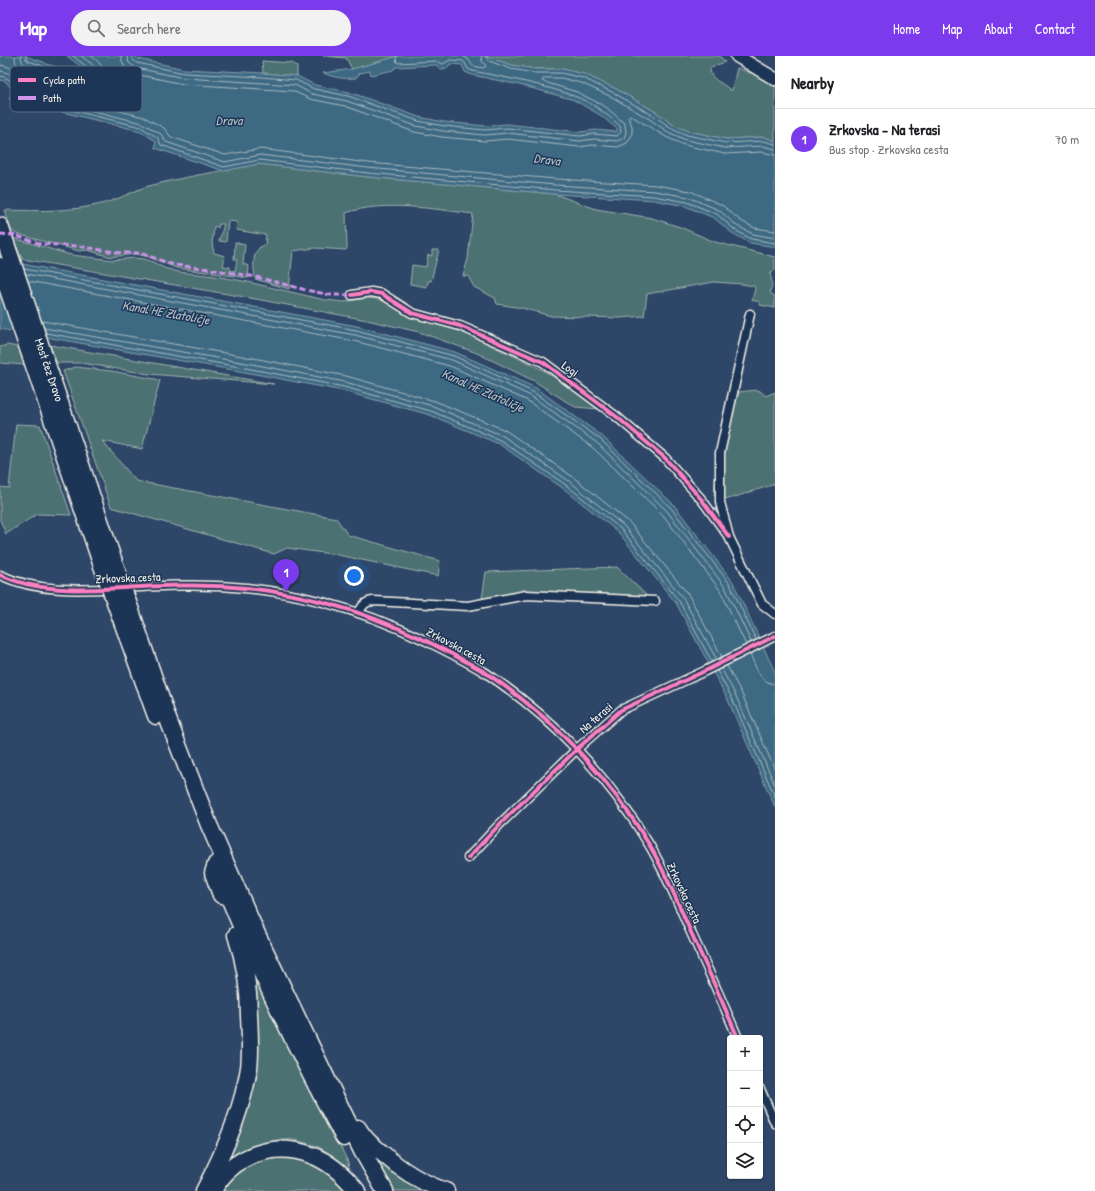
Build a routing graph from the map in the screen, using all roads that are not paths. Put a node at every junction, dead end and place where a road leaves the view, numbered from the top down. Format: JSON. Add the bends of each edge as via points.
{"nodes":[{"id":1,"x":737,"y":56,"type":"edge"},
{"id":2,"x":775,"y":79,"type":"edge"},
{"id":3,"x":0,"y":226,"type":"edge"},
{"id":4,"x":0,"y":266,"type":"edge"},
{"id":5,"x":352,"y":295,"type":"dead end"},
{"id":6,"x":750,"y":314,"type":"dead end"},
{"id":7,"x":90,"y":513,"type":"junction"},
{"id":8,"x":729,"y":537,"type":"junction"},
{"id":9,"x":0,"y":575,"type":"edge"},
{"id":10,"x":655,"y":601,"type":"dead end"},
{"id":11,"x":125,"y":612,"type":"junction"},
{"id":12,"x":359,"y":613,"type":"junction"},
{"id":13,"x":775,"y":614,"type":"edge"},
{"id":14,"x":775,"y":636,"type":"edge"},
{"id":15,"x":576,"y":748,"type":"junction"},
{"id":16,"x":468,"y":858,"type":"dead end"},
{"id":17,"x":216,"y":864,"type":"junction"},
{"id":18,"x":737,"y":1035,"type":"edge"},
{"id":19,"x":763,"y":1095,"type":"edge"},
{"id":20,"x":337,"y":1100,"type":"junction"},
{"id":21,"x":775,"y":1123,"type":"edge"},
{"id":22,"x":204,"y":1191,"type":"edge"},
{"id":23,"x":213,"y":1191,"type":"edge"},
{"id":24,"x":357,"y":1191,"type":"edge"},
{"id":25,"x":373,"y":1191,"type":"edge"},
{"id":26,"x":386,"y":1191,"type":"edge"},
{"id":27,"x":446,"y":1191,"type":"edge"}],
"edges":[{"from":1,"to":2,"type":"street"},
{"from":3,"to":7,"type":"highway","name":"Most čez Dravo"},
{"from":4,"to":7,"type":"highway","name":"Most čez Dravo"},
{"from":5,"to":8,"type":"street","name":"Logi","via":[[371,292],[382,294],[412,313],[460,326],[543,362],[617,417],[665,458],[702,500]]},
{"from":6,"to":8,"type":"street","name":"Logi","via":[[720,453],[720,502]]},
{"from":7,"to":11,"type":"highway","bridge":true},
{"from":8,"to":13,"type":"street","name":"Logi","via":[[762,604]]},
{"from":9,"to":12,"type":"street","name":"Zrkovska cesta","via":[[27,585],[54,589],[191,585],[253,588],[336,605]]},
{"from":10,"to":12,"type":"street","via":[[526,595],[468,606],[370,601],[364,604]]},
{"from":11,"to":17,"type":"highway","via":[[170,754]]},
{"from":11,"to":20,"type":"highway","via":[[208,825]]},
{"from":12,"to":15,"type":"street","name":"Zrkovska cesta","via":[[424,639],[484,672],[533,708]]},
{"from":14,"to":15,"type":"street","name":"Na terasi","via":[[621,710]]},
{"from":15,"to":16,"type":"street","name":"Na terasi"},
{"from":15,"to":18,"type":"street","name":"Zrkovska cesta","via":[[628,811],[651,847]]},
{"from":17,"to":22,"type":"highway","via":[[213,873],[246,970],[250,1043],[249,1067],[236,1120]]},
{"from":17,"to":25,"type":"highway","via":[[246,938],[303,1062]]},
{"from":19,"to":21,"type":"street"},
{"from":20,"to":26,"type":"highway","via":[[362,1151]]},
{"from":20,"to":27,"type":"highway","via":[[346,1105],[363,1138],[400,1168],[432,1187]]},
{"from":23,"to":24,"type":"highway","via":[[225,1174],[249,1156],[262,1152],[289,1150],[312,1155],[323,1161],[347,1179]]}]}
